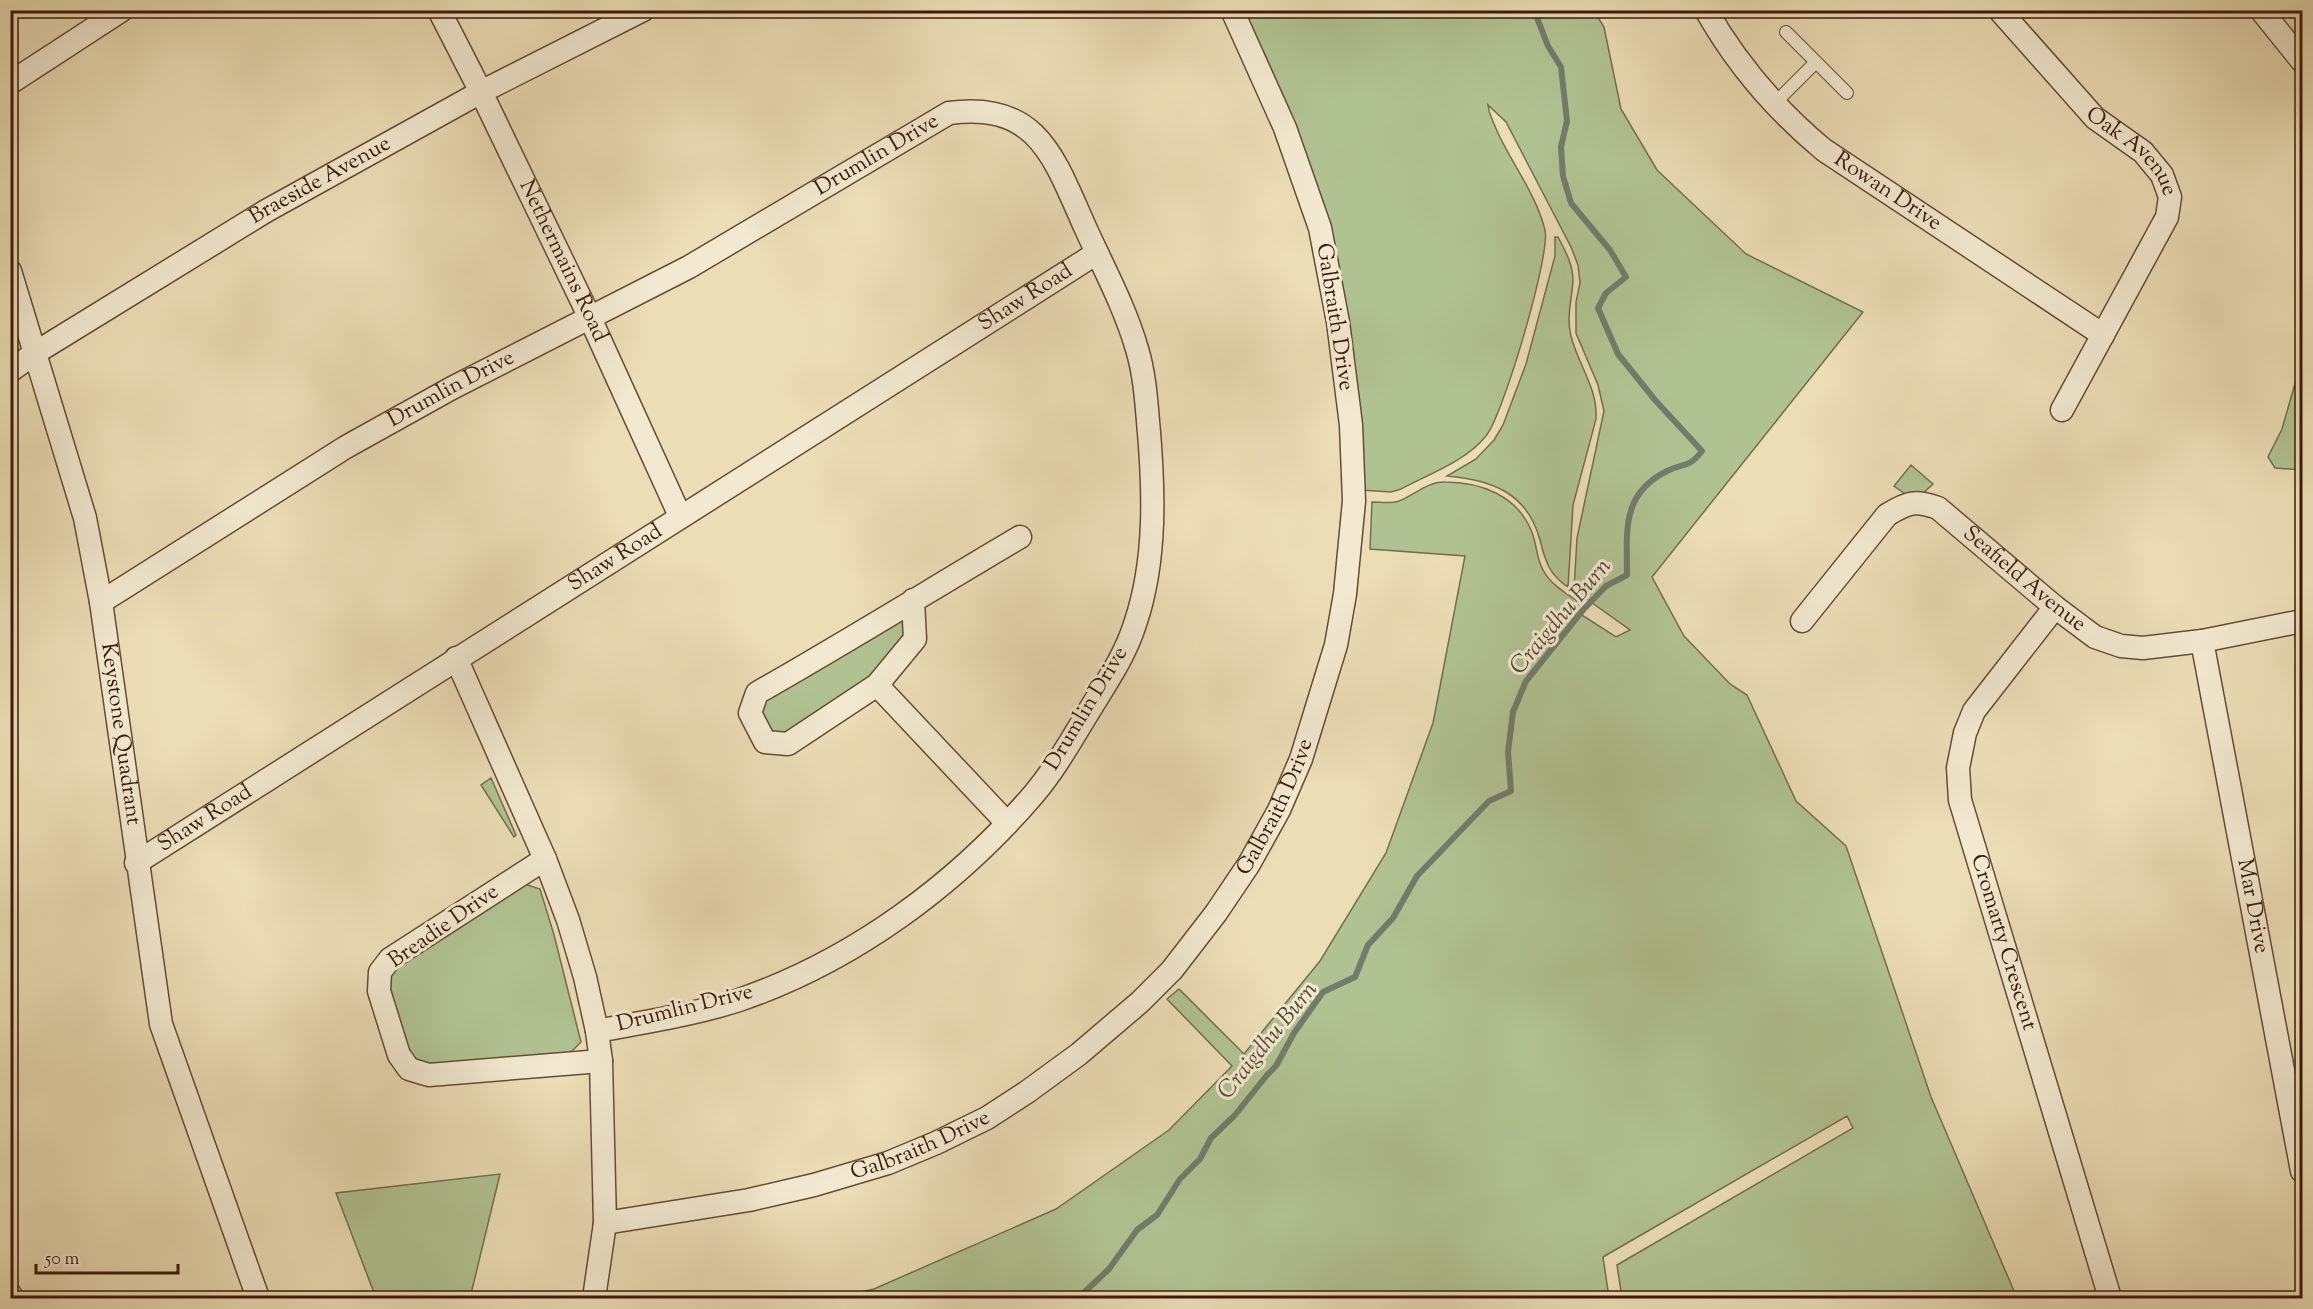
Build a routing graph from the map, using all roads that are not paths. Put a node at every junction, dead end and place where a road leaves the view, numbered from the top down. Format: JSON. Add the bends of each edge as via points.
{"nodes":[{"id":1,"x":122,"y":10,"type":"edge"},
{"id":2,"x":439,"y":10,"type":"edge"},
{"id":3,"x":643,"y":10,"type":"edge"},
{"id":4,"x":1232,"y":10,"type":"edge"},
{"id":5,"x":1706,"y":10,"type":"edge"},
{"id":6,"x":2261,"y":10,"type":"edge"},
{"id":7,"x":2001,"y":11,"type":"edge"},
{"id":8,"x":1786,"y":32,"type":"dead end"},
{"id":9,"x":2302,"y":61,"type":"edge"},
{"id":10,"x":1816,"y":62,"type":"junction"},
{"id":11,"x":10,"y":82,"type":"edge"},
{"id":12,"x":481,"y":92,"type":"junction"},
{"id":13,"x":1847,"y":93,"type":"dead end"},
{"id":14,"x":1775,"y":103,"type":"junction"},
{"id":15,"x":1097,"y":253,"type":"junction"},
{"id":16,"x":10,"y":271,"type":"edge"},
{"id":17,"x":590,"y":318,"type":"junction"},
{"id":18,"x":2103,"y":335,"type":"junction"},
{"id":19,"x":35,"y":353,"type":"junction"},
{"id":20,"x":10,"y":371,"type":"edge"},
{"id":21,"x":2062,"y":410,"type":"dead end"},
{"id":22,"x":680,"y":516,"type":"junction"},
{"id":23,"x":1020,"y":537,"type":"dead end"},
{"id":24,"x":913,"y":600,"type":"junction"},
{"id":25,"x":101,"y":602,"type":"junction"},
{"id":26,"x":2055,"y":607,"type":"junction"},
{"id":27,"x":1802,"y":621,"type":"dead end"},
{"id":28,"x":2302,"y":621,"type":"edge"},
{"id":29,"x":2202,"y":641,"type":"junction"},
{"id":30,"x":456,"y":658,"type":"junction"},
{"id":31,"x":877,"y":684,"type":"junction"},
{"id":32,"x":1007,"y":822,"type":"junction"},
{"id":33,"x":545,"y":859,"type":"junction"},
{"id":34,"x":136,"y":863,"type":"junction"},
{"id":35,"x":597,"y":1031,"type":"junction"},
{"id":36,"x":601,"y":1061,"type":"junction"},
{"id":37,"x":2302,"y":1171,"type":"edge"},
{"id":38,"x":605,"y":1223,"type":"junction"},
{"id":39,"x":10,"y":1294,"type":"edge"},
{"id":40,"x":12,"y":1299,"type":"edge"},
{"id":41,"x":258,"y":1299,"type":"edge"},
{"id":42,"x":594,"y":1299,"type":"edge"},
{"id":43,"x":2110,"y":1299,"type":"edge"}],
"edges":[{"from":1,"to":11,"type":"street"},
{"from":2,"to":12,"type":"street","name":"Nethermains Road"},
{"from":3,"to":12,"type":"street","name":"Braeside Avenue"},
{"from":4,"to":38,"type":"street","name":"Galbraith Drive","via":[[1285,128],[1320,228],[1338,322],[1351,425],[1354,501],[1336,645],[1301,759],[1279,810],[1249,864],[1172,970],[1079,1054],[987,1118],[888,1163],[814,1185],[749,1200]]},
{"from":5,"to":14,"type":"street","name":"Rowan Drive","via":[[1747,72]]},
{"from":6,"to":9,"type":"street"},
{"from":7,"to":18,"type":"street","name":"Oak Avenue","via":[[2095,118],[2143,152],[2163,176],[2170,197],[2167,218]]},
{"from":8,"to":10,"type":"lane"},
{"from":10,"to":13,"type":"lane"},
{"from":10,"to":14,"type":"lane"},
{"from":12,"to":17,"type":"street","name":"Nethermains Road"},
{"from":12,"to":19,"type":"street","name":"Braeside Avenue","via":[[266,212]]},
{"from":14,"to":18,"type":"street","name":"Rowan Drive","via":[[1824,150]]},
{"from":15,"to":17,"type":"street","name":"Drumlin Drive","via":[[1039,138],[1016,120],[995,113],[960,111],[949,113],[689,267]]},
{"from":15,"to":22,"type":"street","name":"Shaw Road"},
{"from":15,"to":32,"type":"street","name":"Drumlin Drive","via":[[1125,313],[1144,384],[1152,472],[1149,562],[1136,622],[1123,655],[1073,738],[1036,791]]},
{"from":16,"to":19,"type":"street","name":"Keystone Quadrant"},
{"from":17,"to":22,"type":"street","name":"Nethermains Road"},
{"from":17,"to":25,"type":"street","name":"Drumlin Drive","via":[[346,447]]},
{"from":18,"to":21,"type":"street","name":"Oak Avenue"},
{"from":19,"to":20,"type":"street","name":"Braeside Avenue"},
{"from":19,"to":25,"type":"street","name":"Keystone Quadrant","via":[[85,518]]},
{"from":22,"to":30,"type":"street","name":"Shaw Road"},
{"from":23,"to":24,"type":"street"},
{"from":24,"to":31,"type":"street","via":[[915,639]]},
{"from":24,"to":31,"type":"street","via":[[756,693],[750,713],[765,742],[788,744]]},
{"from":25,"to":34,"type":"street","name":"Keystone Quadrant"},
{"from":26,"to":27,"type":"street","name":"Seafield Avenue","via":[[1938,508],[1922,502],[1906,504],[1887,515]]},
{"from":26,"to":29,"type":"street","name":"Seafield Avenue","via":[[2095,637],[2121,646],[2143,648]]},
{"from":26,"to":43,"type":"street","name":"Cromarty Crescent","via":[[1974,711],[1958,768],[1960,800]]},
{"from":28,"to":29,"type":"street","name":"Seafield Avenue"},
{"from":29,"to":37,"type":"street","name":"Mar Drive"},
{"from":30,"to":33,"type":"street"},
{"from":30,"to":34,"type":"street","name":"Shaw Road"},
{"from":31,"to":32,"type":"street"},
{"from":32,"to":35,"type":"street","name":"Drumlin Drive","via":[[947,881],[847,951],[739,999]]},
{"from":33,"to":35,"type":"street","via":[[568,920]]},
{"from":33,"to":36,"type":"street","name":"Breadie Drive","via":[[390,959],[380,972],[379,991],[399,1055],[409,1069],[429,1075]]},
{"from":34,"to":41,"type":"street","name":"Keystone Quadrant","via":[[161,1024]]},
{"from":35,"to":36,"type":"street"},
{"from":36,"to":38,"type":"street"},
{"from":38,"to":42,"type":"street"},
{"from":39,"to":40,"type":"street"}]}
